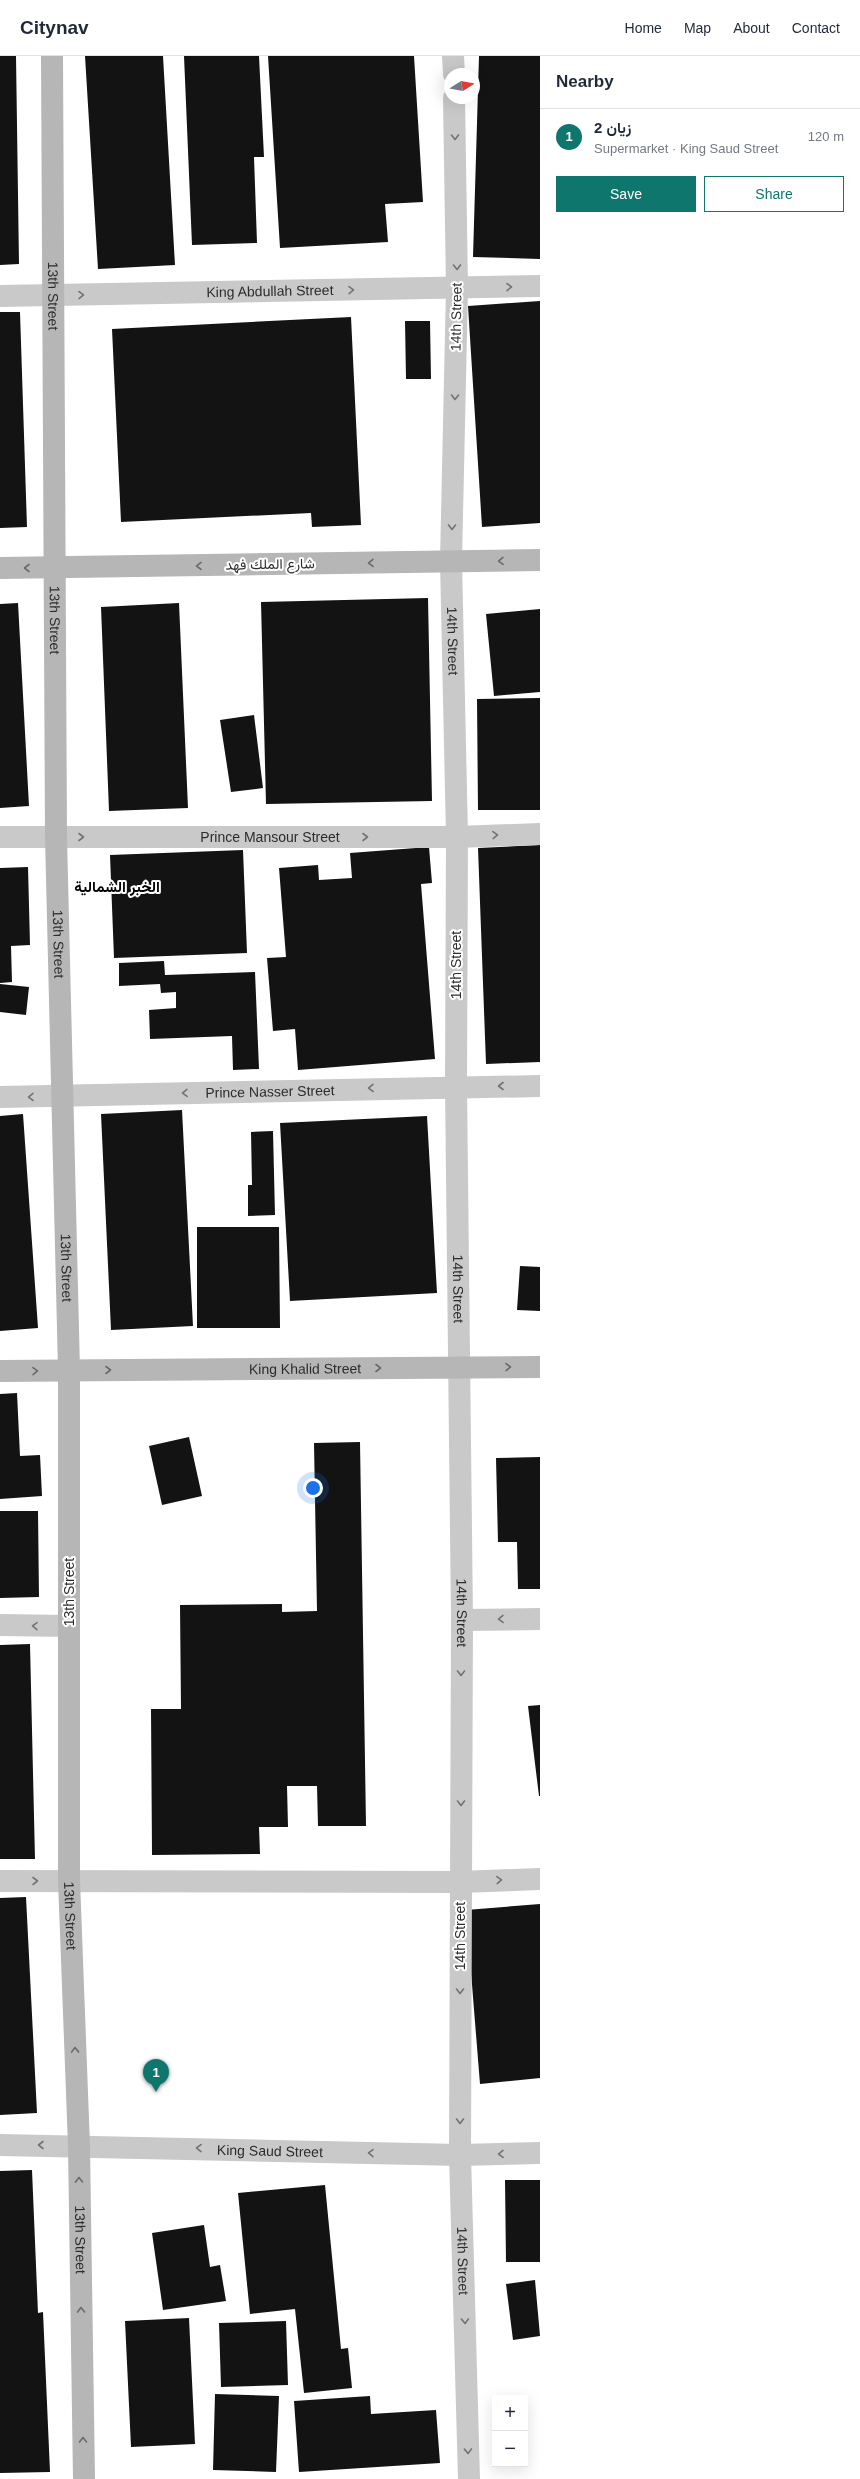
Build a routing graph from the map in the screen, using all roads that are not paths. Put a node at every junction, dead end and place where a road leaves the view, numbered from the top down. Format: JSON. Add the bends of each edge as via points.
{"nodes":[{"id":1,"x":52,"y":56,"type":"edge"},
{"id":2,"x":453,"y":56,"type":"edge"},
{"id":3,"x":454,"y":68,"type":"edge"},
{"id":4,"x":454,"y":104,"type":"edge"},
{"id":5,"x":540,"y":286,"type":"edge"},
{"id":6,"x":457,"y":288,"type":"junction"},
{"id":7,"x":0,"y":296,"type":"edge"},
{"id":8,"x":54,"y":296,"type":"junction"},
{"id":9,"x":540,"y":560,"type":"edge"},
{"id":10,"x":451,"y":561,"type":"junction"},
{"id":11,"x":0,"y":568,"type":"edge"},
{"id":12,"x":55,"y":568,"type":"junction"},
{"id":13,"x":540,"y":834,"type":"edge"},
{"id":14,"x":0,"y":837,"type":"edge"},
{"id":15,"x":56,"y":837,"type":"junction"},
{"id":16,"x":457,"y":837,"type":"junction"},
{"id":17,"x":456,"y":1086,"type":"junction"},
{"id":18,"x":540,"y":1086,"type":"edge"},
{"id":19,"x":62,"y":1096,"type":"junction"},
{"id":20,"x":0,"y":1097,"type":"edge"},
{"id":21,"x":540,"y":1367,"type":"edge"},
{"id":22,"x":458,"y":1368,"type":"junction"},
{"id":23,"x":69,"y":1370,"type":"junction"},
{"id":24,"x":0,"y":1371,"type":"edge"},
{"id":25,"x":540,"y":1619,"type":"edge"},
{"id":26,"x":462,"y":1620,"type":"junction"},
{"id":27,"x":0,"y":1625,"type":"edge"},
{"id":28,"x":69,"y":1626,"type":"junction"},
{"id":29,"x":540,"y":1878,"type":"edge"},
{"id":30,"x":69,"y":1880,"type":"junction"},
{"id":31,"x":0,"y":1881,"type":"edge"},
{"id":32,"x":460,"y":1882,"type":"junction"},
{"id":33,"x":0,"y":2145,"type":"edge"},
{"id":34,"x":79,"y":2146,"type":"junction"},
{"id":35,"x":540,"y":2154,"type":"edge"},
{"id":36,"x":460,"y":2155,"type":"junction"},
{"id":37,"x":84,"y":2479,"type":"edge"},
{"id":38,"x":469,"y":2479,"type":"edge"}],
"edges":[{"from":1,"to":8,"type":"street","name":"13th Street"},
{"from":2,"to":3,"type":"street"},
{"from":4,"to":6,"type":"street","name":"14th Street","one_way":true},
{"from":6,"to":5,"type":"street","name":"King Abdullah Street","one_way":true},
{"from":8,"to":6,"type":"street","name":"King Abdullah Street","one_way":true},
{"from":6,"to":10,"type":"street","name":"14th Street","one_way":true},
{"from":7,"to":8,"type":"street","name":"King Abdullah Street"},
{"from":8,"to":12,"type":"street","name":"13th Street"},
{"from":9,"to":10,"type":"street","name":"شارع الملك فهد","one_way":true},
{"from":10,"to":12,"type":"street","name":"شارع الملك فهد","one_way":true},
{"from":10,"to":16,"type":"street","name":"14th Street"},
{"from":12,"to":11,"type":"street","name":"شارع الملك فهد","one_way":true},
{"from":12,"to":15,"type":"street","name":"13th Street"},
{"from":16,"to":13,"type":"street","name":"Prince Mansour Street","one_way":true},
{"from":14,"to":15,"type":"street","name":"Prince Mansour Street"},
{"from":15,"to":16,"type":"street","name":"Prince Mansour Street","one_way":true},
{"from":15,"to":19,"type":"street","name":"13th Street"},
{"from":16,"to":17,"type":"street","name":"14th Street"},
{"from":18,"to":17,"type":"street","name":"Prince Nasser Street","one_way":true},
{"from":17,"to":19,"type":"street","name":"Prince Nasser Street","one_way":true},
{"from":17,"to":22,"type":"street","name":"14th Street"},
{"from":19,"to":20,"type":"street","name":"Prince Nasser Street","one_way":true},
{"from":19,"to":23,"type":"street","name":"13th Street"},
{"from":22,"to":21,"type":"street","name":"King Khalid Street","one_way":true},
{"from":23,"to":22,"type":"street","name":"King Khalid Street","one_way":true},
{"from":22,"to":26,"type":"street","name":"14th Street"},
{"from":24,"to":23,"type":"street","name":"King Khalid Street","one_way":true},
{"from":23,"to":28,"type":"street","name":"13th Street"},
{"from":25,"to":26,"type":"street","one_way":true},
{"from":26,"to":32,"type":"street","name":"14th Street","one_way":true},
{"from":28,"to":27,"type":"street","one_way":true},
{"from":28,"to":30,"type":"street","name":"13th Street"},
{"from":32,"to":29,"type":"street","one_way":true},
{"from":31,"to":30,"type":"street","one_way":true},
{"from":30,"to":32,"type":"street"},
{"from":34,"to":30,"type":"street","name":"13th Street","one_way":true},
{"from":32,"to":36,"type":"street","name":"14th Street","one_way":true},
{"from":34,"to":33,"type":"street","name":"King Saud Street","one_way":true},
{"from":36,"to":34,"type":"street","name":"King Saud Street","one_way":true},
{"from":37,"to":34,"type":"street","name":"13th Street","one_way":true},
{"from":35,"to":36,"type":"street","name":"King Saud Street","one_way":true},
{"from":36,"to":38,"type":"street","name":"14th Street","one_way":true}]}
